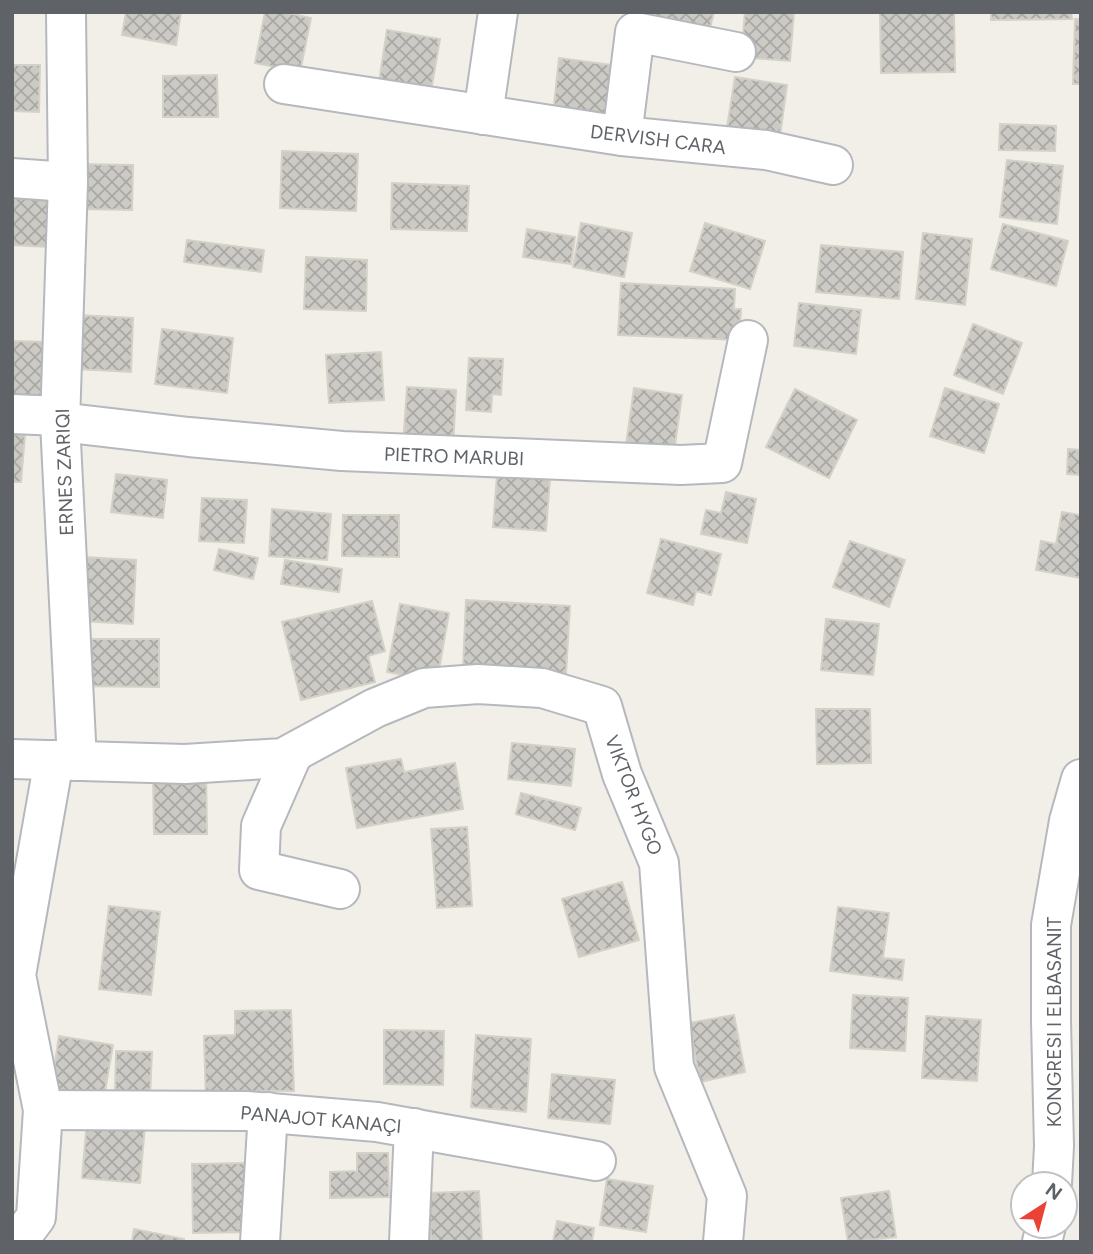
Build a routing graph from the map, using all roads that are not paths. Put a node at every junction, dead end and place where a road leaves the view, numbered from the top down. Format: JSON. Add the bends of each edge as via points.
{"nodes":[{"id":1,"x":66,"y":12,"type":"edge"},
{"id":2,"x":498,"y":12,"type":"edge"},
{"id":3,"x":736,"y":52,"type":"dead end"},
{"id":4,"x":284,"y":84,"type":"dead end"},
{"id":5,"x":483,"y":115,"type":"junction"},
{"id":6,"x":622,"y":136,"type":"junction"},
{"id":7,"x":833,"y":165,"type":"dead end"},
{"id":8,"x":12,"y":178,"type":"edge"},
{"id":9,"x":68,"y":182,"type":"junction"},
{"id":10,"x":748,"y":340,"type":"dead end"},
{"id":11,"x":12,"y":414,"type":"edge"},
{"id":12,"x":60,"y":419,"type":"junction"},
{"id":13,"x":293,"y":753,"type":"junction"},
{"id":14,"x":12,"y":759,"type":"edge"},
{"id":15,"x":65,"y":761,"type":"junction"},
{"id":16,"x":1081,"y":779,"type":"edge"},
{"id":17,"x":340,"y":889,"type":"dead end"},
{"id":18,"x":14,"y":976,"type":"edge"},
{"id":19,"x":43,"y":1110,"type":"junction"},
{"id":20,"x":268,"y":1112,"type":"junction"},
{"id":21,"x":414,"y":1128,"type":"junction"},
{"id":22,"x":596,"y":1161,"type":"dead end"},
{"id":23,"x":1053,"y":1170,"type":"edge"},
{"id":24,"x":12,"y":1241,"type":"edge"},
{"id":25,"x":260,"y":1242,"type":"edge"},
{"id":26,"x":409,"y":1242,"type":"edge"},
{"id":27,"x":723,"y":1242,"type":"edge"}],
"edges":[{"from":1,"to":9,"type":"street","name":"ERNES ZARIQI"},
{"from":2,"to":5,"type":"street"},
{"from":3,"to":6,"type":"street","via":[[635,32]]},
{"from":4,"to":5,"type":"street","name":"DERVISH CARA"},
{"from":5,"to":6,"type":"street","name":"DERVISH CARA"},
{"from":6,"to":7,"type":"street","name":"DERVISH CARA","via":[[766,150]]},
{"from":8,"to":9,"type":"street"},
{"from":9,"to":12,"type":"street","name":"ERNES ZARIQI"},
{"from":10,"to":12,"type":"street","name":"PIETRO MARUBI","via":[[722,463],[681,466],[342,451],[189,438]]},
{"from":11,"to":12,"type":"street"},
{"from":12,"to":15,"type":"street","name":"ERNES ZARIQI"},
{"from":13,"to":15,"type":"street","name":"VIKTOR HYGO","via":[[283,758],[185,764]]},
{"from":13,"to":17,"type":"street","via":[[261,826],[259,870]]},
{"from":13,"to":27,"type":"street","name":"VIKTOR HYGO","via":[[375,708],[424,688],[478,684],[542,688],[602,706],[622,774],[660,863],[674,1067],[727,1196]]},
{"from":14,"to":15,"type":"street","name":"VIKTOR HYGO"},
{"from":15,"to":18,"type":"street","name":"ERNES ZARIQI"},
{"from":16,"to":23,"type":"street","name":"KONGRESI I ELBASANIT","via":[[1051,925]]},
{"from":18,"to":19,"type":"street"},
{"from":19,"to":20,"type":"street","name":"PANAJOT KANAÇI"},
{"from":19,"to":24,"type":"street","via":[[36,1217],[18,1241]]},
{"from":20,"to":21,"type":"street","name":"PANAJOT KANAÇI"},
{"from":20,"to":25,"type":"street"},
{"from":21,"to":22,"type":"street","name":"PANAJOT KANAÇI"},
{"from":21,"to":26,"type":"street"}]}
